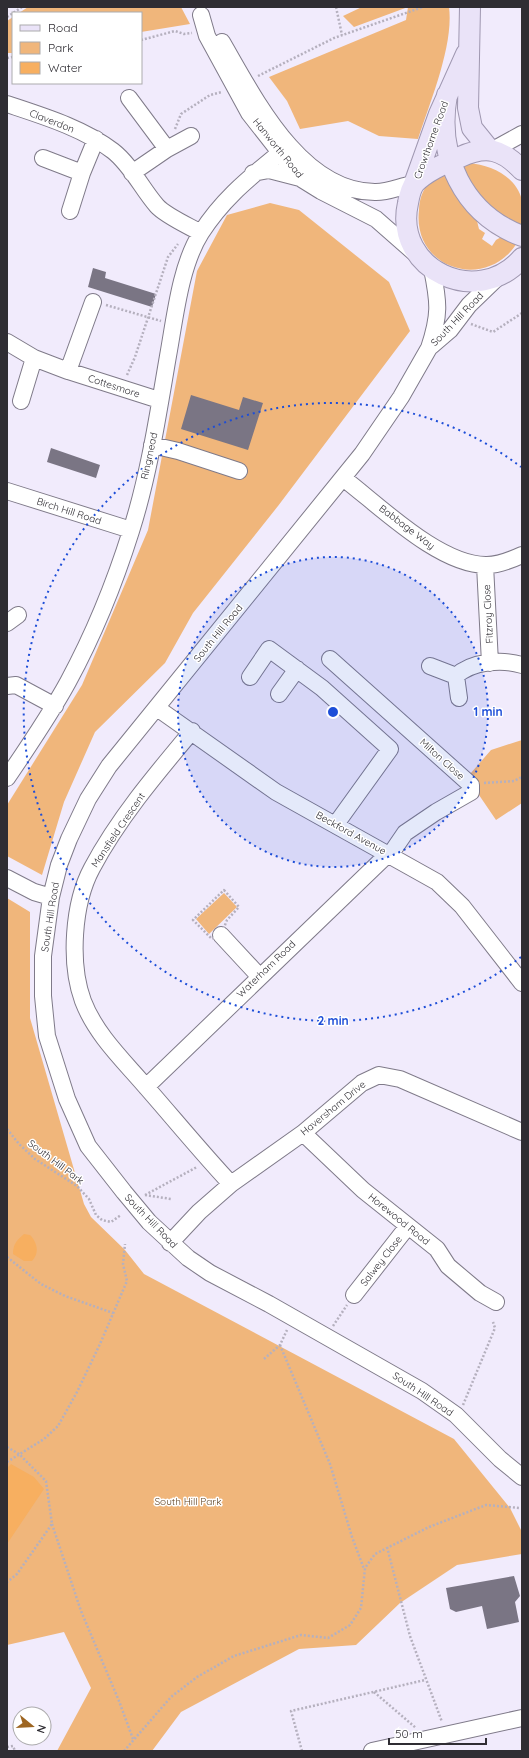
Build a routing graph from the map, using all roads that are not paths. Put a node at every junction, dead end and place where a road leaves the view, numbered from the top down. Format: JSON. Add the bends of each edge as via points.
{"nodes":[{"id":1,"x":470,"y":7,"type":"edge"},
{"id":2,"x":199,"y":11,"type":"edge"},
{"id":3,"x":470,"y":46,"type":"junction"},
{"id":4,"x":447,"y":95,"type":"junction"},
{"id":5,"x":129,"y":98,"type":"dead end"},
{"id":6,"x":7,"y":104,"type":"edge"},
{"id":7,"x":522,"y":134,"type":"edge"},
{"id":8,"x":191,"y":136,"type":"dead end"},
{"id":9,"x":96,"y":139,"type":"junction"},
{"id":10,"x":167,"y":149,"type":"junction"},
{"id":11,"x":284,"y":149,"type":"junction"},
{"id":12,"x":491,"y":150,"type":"junction"},
{"id":13,"x":43,"y":158,"type":"dead end"},
{"id":14,"x":450,"y":162,"type":"junction"},
{"id":15,"x":522,"y":170,"type":"edge"},
{"id":16,"x":132,"y":172,"type":"junction"},
{"id":17,"x":82,"y":173,"type":"junction"},
{"id":18,"x":253,"y":173,"type":"junction"},
{"id":19,"x":300,"y":178,"type":"junction"},
{"id":20,"x":414,"y":184,"type":"junction"},
{"id":21,"x":70,"y":211,"type":"dead end"},
{"id":22,"x":201,"y":233,"type":"junction"},
{"id":23,"x":522,"y":236,"type":"edge"},
{"id":24,"x":425,"y":262,"type":"junction"},
{"id":25,"x":514,"y":267,"type":"edge"},
{"id":26,"x":93,"y":302,"type":"road end"},
{"id":27,"x":7,"y":342,"type":"edge"},
{"id":28,"x":429,"y":348,"type":"junction"},
{"id":29,"x":34,"y":358,"type":"junction"},
{"id":30,"x":68,"y":371,"type":"junction"},
{"id":31,"x":159,"y":400,"type":"junction"},
{"id":32,"x":21,"y":401,"type":"dead end"},
{"id":33,"x":152,"y":445,"type":"junction"},
{"id":34,"x":239,"y":471,"type":"dead end"},
{"id":35,"x":344,"y":478,"type":"junction"},
{"id":36,"x":7,"y":491,"type":"edge"},
{"id":37,"x":131,"y":530,"type":"junction"},
{"id":38,"x":522,"y":555,"type":"edge"},
{"id":39,"x":486,"y":565,"type":"junction"},
{"id":40,"x":330,"y":659,"type":"dead end"},
{"id":41,"x":490,"y":663,"type":"junction"},
{"id":42,"x":522,"y":665,"type":"edge"},
{"id":43,"x":430,"y":666,"type":"dead end"},
{"id":44,"x":297,"y":669,"type":"junction"},
{"id":45,"x":456,"y":676,"type":"junction"},
{"id":46,"x":250,"y":677,"type":"dead end"},
{"id":47,"x":7,"y":686,"type":"edge"},
{"id":48,"x":279,"y":694,"type":"dead end"},
{"id":49,"x":459,"y":698,"type":"dead end"},
{"id":50,"x":55,"y":706,"type":"junction"},
{"id":51,"x":157,"y":708,"type":"junction"},
{"id":52,"x":192,"y":731,"type":"junction"},
{"id":53,"x":7,"y":778,"type":"edge"},
{"id":54,"x":336,"y":824,"type":"junction"},
{"id":55,"x":389,"y":854,"type":"junction"},
{"id":56,"x":7,"y":878,"type":"edge"},
{"id":57,"x":50,"y":897,"type":"junction"},
{"id":58,"x":221,"y":935,"type":"road end"},
{"id":59,"x":259,"y":976,"type":"junction"},
{"id":60,"x":522,"y":983,"type":"edge"},
{"id":61,"x":146,"y":1087,"type":"junction"},
{"id":62,"x":522,"y":1132,"type":"edge"},
{"id":63,"x":303,"y":1133,"type":"junction"},
{"id":64,"x":231,"y":1184,"type":"junction"},
{"id":65,"x":408,"y":1226,"type":"junction"},
{"id":66,"x":170,"y":1242,"type":"junction"},
{"id":67,"x":354,"y":1295,"type":"road end"},
{"id":68,"x":496,"y":1302,"type":"dead end"},
{"id":69,"x":522,"y":1478,"type":"edge"},
{"id":70,"x":522,"y":1718,"type":"edge"},
{"id":71,"x":416,"y":1741,"type":"edge"},
{"id":72,"x":372,"y":1751,"type":"edge"}],
"edges":[{"from":1,"to":3,"type":"main road","name":"Crowthorne Road"},
{"from":2,"to":11,"type":"street","name":"Hanworth Road","via":[[215,30]]},
{"from":3,"to":4,"type":"main road","name":"Crowthorne Road"},
{"from":3,"to":12,"type":"main road","name":"Crowthorne Road","via":[[467,101],[469,116],[475,132]]},
{"from":4,"to":14,"type":"main road","name":"Crowthorne Road","via":[[443,127]]},
{"from":4,"to":20,"type":"main road","name":"Crowthorne Road"},
{"from":5,"to":10,"type":"street"},
{"from":6,"to":9,"type":"street","name":"Claverdon","via":[[43,116]]},
{"from":7,"to":12,"type":"street"},
{"from":8,"to":10,"type":"street"},
{"from":9,"to":16,"type":"street","name":"Claverdon","via":[[114,152]]},
{"from":9,"to":17,"type":"street"},
{"from":10,"to":16,"type":"street"},
{"from":11,"to":18,"type":"street","name":"Ringmead"},
{"from":11,"to":19,"type":"street","name":"Hanworth Road"},
{"from":11,"to":20,"type":"street","name":"Hanworth Road","via":[[332,181],[344,186],[376,192]]},
{"from":12,"to":14,"type":"main road","via":[[465,155]]},
{"from":12,"to":15,"type":"main road","via":[[507,157]]},
{"from":13,"to":17,"type":"street"},
{"from":14,"to":20,"type":"main road","via":[[431,171]]},
{"from":14,"to":23,"type":"main road","name":"Crowthorne Road","via":[[464,190],[482,210],[501,226]]},
{"from":16,"to":22,"type":"street","name":"Claverdon","via":[[158,207]]},
{"from":17,"to":21,"type":"street"},
{"from":18,"to":19,"type":"street","via":[[269,170]]},
{"from":18,"to":22,"type":"street","name":"Ringmead","via":[[228,198]]},
{"from":19,"to":24,"type":"street","name":"Hanworth Road","via":[[376,219]]},
{"from":20,"to":24,"type":"main road","name":"Crowthorne Road","via":[[406,219],[410,239]]},
{"from":22,"to":31,"type":"street","name":"Ringmead","via":[[184,276]]},
{"from":24,"to":25,"type":"main road","via":[[450,278],[464,281],[478,281]]},
{"from":24,"to":28,"type":"street","via":[[438,303],[436,324]]},
{"from":25,"to":28,"type":"street","name":"South Hill Road","via":[[469,305],[450,330]]},
{"from":26,"to":30,"type":"street"},
{"from":27,"to":29,"type":"street","name":"Cottesmore"},
{"from":28,"to":35,"type":"street","name":"South Hill Road","via":[[397,403]]},
{"from":29,"to":30,"type":"street","name":"Cottesmore"},
{"from":29,"to":32,"type":"street"},
{"from":30,"to":31,"type":"street","name":"Cottesmore"},
{"from":31,"to":33,"type":"street","name":"Ringmead"},
{"from":33,"to":34,"type":"street","via":[[178,450]]},
{"from":33,"to":37,"type":"street","name":"Ringmead"},
{"from":35,"to":39,"type":"street","name":"Babbage Way","via":[[426,544],[452,558]]},
{"from":35,"to":51,"type":"street","name":"South Hill Road"},
{"from":36,"to":37,"type":"street","name":"Birch Hill Road"},
{"from":37,"to":50,"type":"street","name":"Ringmead","via":[[91,636]]},
{"from":38,"to":39,"type":"street","name":"Babbage Way","via":[[498,564]]},
{"from":39,"to":41,"type":"street","name":"Fitzroy Close"},
{"from":40,"to":55,"type":"street","name":"Milton Close","via":[[471,785],[471,792],[405,834]]},
{"from":41,"to":42,"type":"street","via":[[509,661]]},
{"from":41,"to":45,"type":"street","via":[[462,670]]},
{"from":43,"to":45,"type":"street"},
{"from":44,"to":46,"type":"street","via":[[270,649]]},
{"from":44,"to":48,"type":"street"},
{"from":44,"to":54,"type":"street","via":[[322,688],[390,750]]},
{"from":45,"to":49,"type":"street"},
{"from":47,"to":50,"type":"street","via":[[16,685]]},
{"from":50,"to":53,"type":"street","name":"Ringmead"},
{"from":51,"to":52,"type":"street","name":"Beckford Avenue"},
{"from":51,"to":57,"type":"street","name":"South Hill Road","via":[[109,766],[88,799],[69,839]]},
{"from":52,"to":54,"type":"street","name":"Beckford Avenue","via":[[276,792]]},
{"from":52,"to":61,"type":"street","name":"Mansfield Crescent","via":[[128,812],[91,869],[80,898],[75,932],[76,964],[83,1001],[101,1033]]},
{"from":54,"to":55,"type":"street","name":"Beckford Avenue"},
{"from":55,"to":59,"type":"street","name":"Waterham Road"},
{"from":55,"to":60,"type":"street","name":"Beckford Avenue","via":[[437,882],[462,906]]},
{"from":56,"to":57,"type":"street"},
{"from":57,"to":66,"type":"street","name":"South Hill Road","via":[[43,956],[43,996],[47,1036],[67,1099],[88,1146],[124,1192]]},
{"from":58,"to":59,"type":"street"},
{"from":59,"to":61,"type":"street","name":"Waterham Road"},
{"from":61,"to":64,"type":"street","name":"Mansfield Crescent"},
{"from":62,"to":63,"type":"street","name":"Haversham Drive","via":[[400,1079],[379,1076],[362,1083]]},
{"from":63,"to":64,"type":"street","name":"Haversham Drive"},
{"from":63,"to":65,"type":"street","name":"Horewood Road","via":[[363,1190]]},
{"from":64,"to":66,"type":"street","name":"Haversham Drive"},
{"from":65,"to":67,"type":"street","name":"Salwey Close"},
{"from":65,"to":68,"type":"street","name":"Horewood Road","via":[[437,1249],[448,1266]]},
{"from":66,"to":69,"type":"street","name":"South Hill Road","via":[[210,1273],[422,1391],[492,1442]]},
{"from":70,"to":71,"type":"street"},
{"from":71,"to":72,"type":"street"}]}
